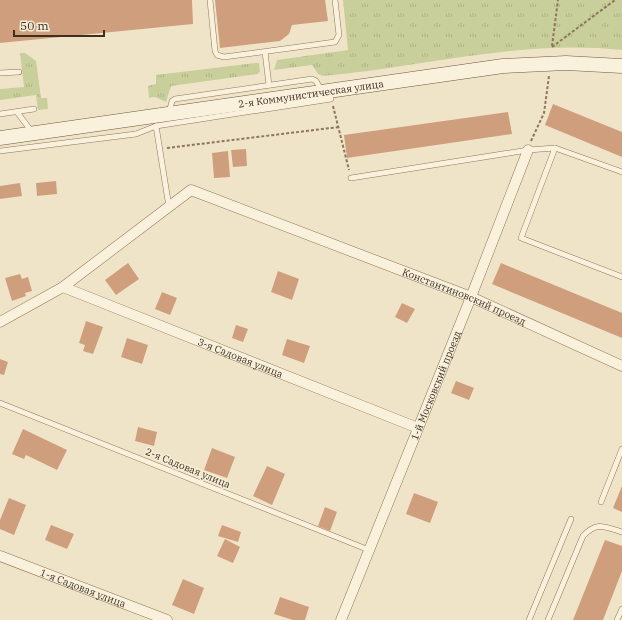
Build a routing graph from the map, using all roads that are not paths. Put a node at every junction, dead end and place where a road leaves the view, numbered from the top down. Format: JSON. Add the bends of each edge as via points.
{"nodes":[{"id":1,"x":210,"y":0,"type":"edge"},
{"id":2,"x":336,"y":0,"type":"edge"},
{"id":3,"x":265,"y":52,"type":"junction"},
{"id":4,"x":622,"y":66,"type":"edge"},
{"id":5,"x":19,"y":72,"type":"dead end"},
{"id":6,"x":0,"y":74,"type":"edge"},
{"id":7,"x":269,"y":85,"type":"junction"},
{"id":8,"x":327,"y":95,"type":"junction"},
{"id":9,"x":34,"y":110,"type":"dead end"},
{"id":10,"x":17,"y":112,"type":"junction"},
{"id":11,"x":0,"y":114,"type":"edge"},
{"id":12,"x":169,"y":114,"type":"junction"},
{"id":13,"x":156,"y":126,"type":"junction"},
{"id":14,"x":33,"y":133,"type":"junction"},
{"id":15,"x":0,"y":138,"type":"edge"},
{"id":16,"x":556,"y":148,"type":"junction"},
{"id":17,"x":528,"y":150,"type":"junction"},
{"id":18,"x":0,"y":151,"type":"edge"},
{"id":19,"x":622,"y":172,"type":"edge"},
{"id":20,"x":352,"y":178,"type":"road end"},
{"id":21,"x":169,"y":208,"type":"junction"},
{"id":22,"x":622,"y":277,"type":"edge"},
{"id":23,"x":63,"y":287,"type":"junction"},
{"id":24,"x":471,"y":297,"type":"junction"},
{"id":25,"x":0,"y":322,"type":"edge"},
{"id":26,"x":622,"y":366,"type":"edge"},
{"id":27,"x":0,"y":403,"type":"edge"},
{"id":28,"x":418,"y":428,"type":"junction"},
{"id":29,"x":622,"y":449,"type":"edge"},
{"id":30,"x":600,"y":502,"type":"dead end"},
{"id":31,"x":571,"y":519,"type":"dead end"},
{"id":32,"x":622,"y":532,"type":"edge"},
{"id":33,"x":369,"y":550,"type":"junction"},
{"id":34,"x":0,"y":556,"type":"edge"},
{"id":35,"x":622,"y":609,"type":"edge"},
{"id":36,"x":167,"y":620,"type":"edge"},
{"id":37,"x":341,"y":620,"type":"edge"},
{"id":38,"x":529,"y":620,"type":"edge"},
{"id":39,"x":548,"y":620,"type":"edge"},
{"id":40,"x":617,"y":620,"type":"edge"}],
"edges":[{"from":1,"to":3,"type":"lane","via":[[218,55],[224,57]]},
{"from":2,"to":3,"type":"lane","via":[[339,35],[335,42]]},
{"from":3,"to":7,"type":"lane"},
{"from":4,"to":8,"type":"street","name":"2-я Коммунистическая улица","via":[[518,64]]},
{"from":5,"to":6,"type":"lane"},
{"from":7,"to":8,"type":"lane","via":[[312,79]]},
{"from":7,"to":12,"type":"lane","via":[[176,98],[172,101]]},
{"from":8,"to":12,"type":"street","name":"2-я Коммунистическая улица"},
{"from":8,"to":13,"type":"lane"},
{"from":9,"to":10,"type":"lane"},
{"from":10,"to":11,"type":"lane"},
{"from":10,"to":14,"type":"lane"},
{"from":12,"to":14,"type":"street","name":"2-я Коммунистическая улица"},
{"from":13,"to":18,"type":"lane","via":[[136,134]]},
{"from":13,"to":21,"type":"lane"},
{"from":14,"to":15,"type":"street","name":"2-я Коммунистическая улица"},
{"from":16,"to":17,"type":"lane"},
{"from":16,"to":19,"type":"lane"},
{"from":16,"to":22,"type":"lane","via":[[521,238]]},
{"from":17,"to":20,"type":"lane"},
{"from":17,"to":24,"type":"street","name":"1-й Московский проезд"},
{"from":21,"to":23,"type":"street"},
{"from":21,"to":24,"type":"street","name":"Константиновский проезд","via":[[191,190]]},
{"from":23,"to":25,"type":"street"},
{"from":23,"to":28,"type":"street","name":"3-я Садовая улица"},
{"from":24,"to":26,"type":"street","name":"Константиновский проезд"},
{"from":24,"to":28,"type":"street","name":"1-й Московский проезд"},
{"from":27,"to":33,"type":"lane","name":"2-я Садовая улица"},
{"from":28,"to":33,"type":"street","name":"1-й Московский проезд"},
{"from":29,"to":30,"type":"lane"},
{"from":31,"to":38,"type":"lane"},
{"from":32,"to":39,"type":"lane","via":[[597,526],[583,536]]},
{"from":33,"to":37,"type":"street","name":"1-й Московский проезд"},
{"from":34,"to":36,"type":"street","name":"1-я Садовая улица"},
{"from":35,"to":40,"type":"lane"}]}
